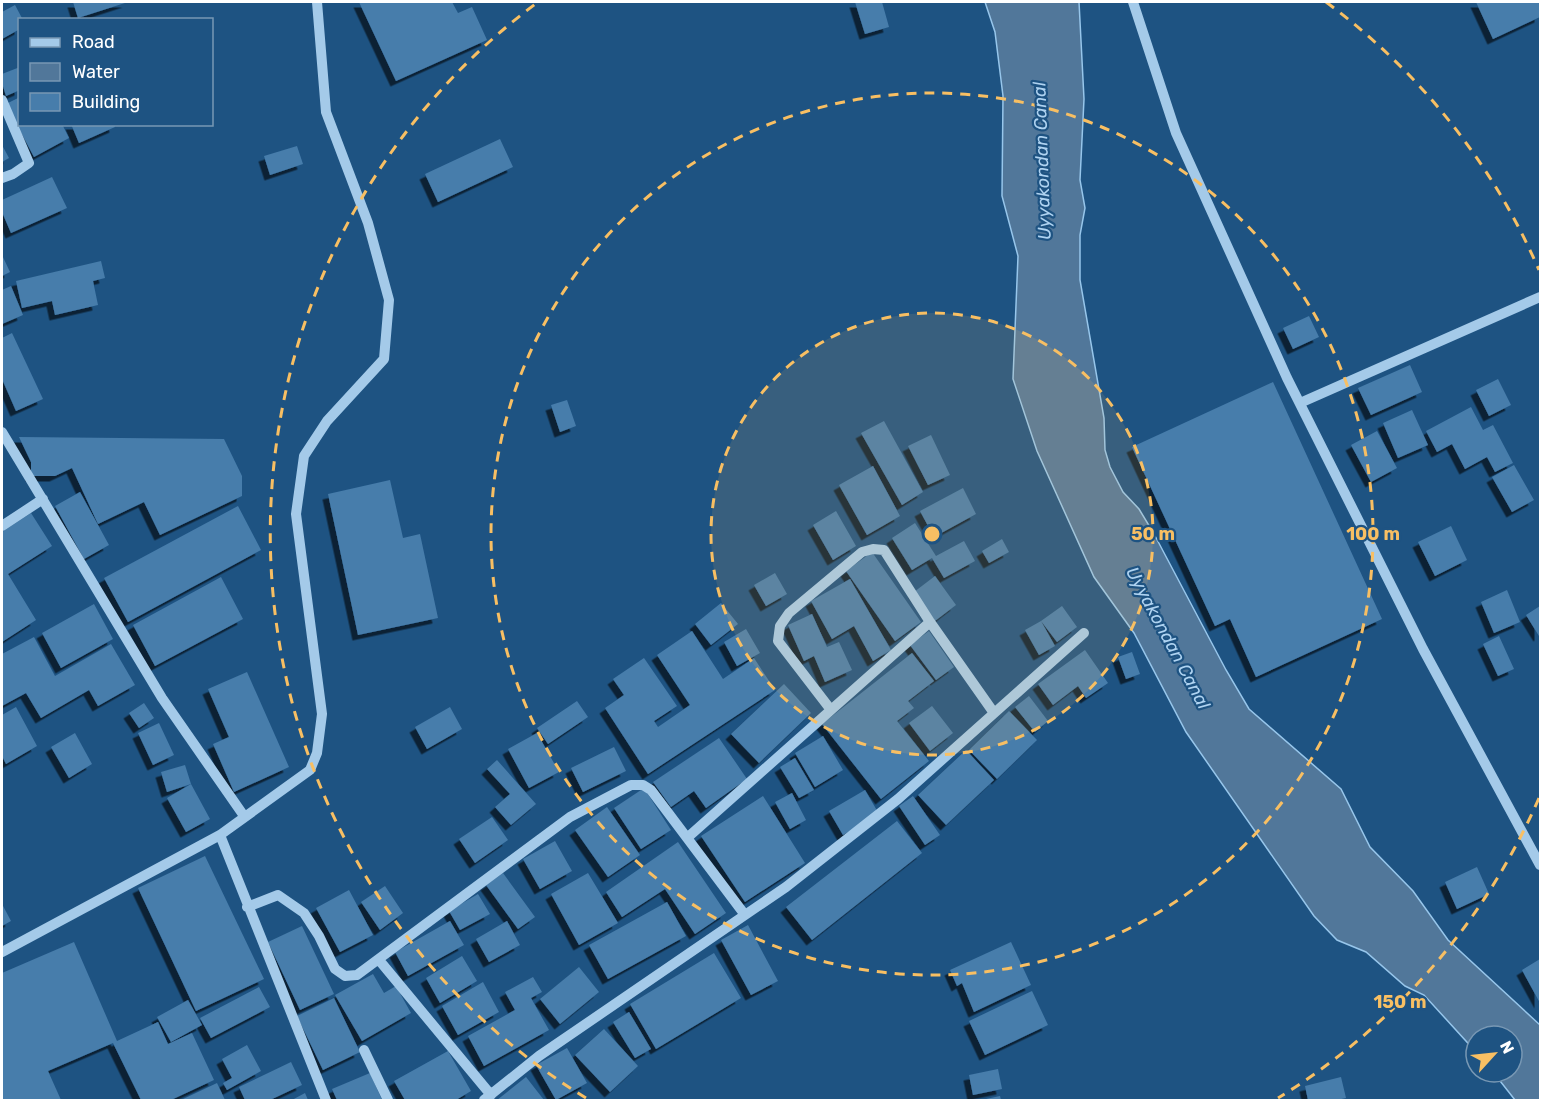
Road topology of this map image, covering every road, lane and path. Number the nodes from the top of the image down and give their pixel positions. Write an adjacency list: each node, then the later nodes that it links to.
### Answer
1 (317, 2): 14 (street)
2 (1132, 2): 6 (street)
3 (2, 100): 4 (street)
4 (2, 178)
5 (1540, 297): 6 (street)
6 (1300, 403): 17 (street)
7 (2, 432): 8 (street)
8 (43, 499): 9 (street); 14 (street)
9 (2, 526)
10 (930, 622): 12 (street); 12 (street); 13 (street)
11 (1084, 633): 13 (street)
12 (831, 710): 16 (street)
13 (994, 713): 19 (street)
14 (244, 816): 15 (street)
15 (220, 835): 18 (street); 20 (street)
16 (687, 838): 19 (street); 21 (street)
17 (1540, 865)
18 (248, 907): 21 (street); 24 (street)
19 (745, 915): 23 (street)
20 (2, 952)
21 (379, 960): 23 (street)
22 (364, 1050): 25 (street)
23 (488, 1098)
24 (326, 1101)
25 (388, 1101)

